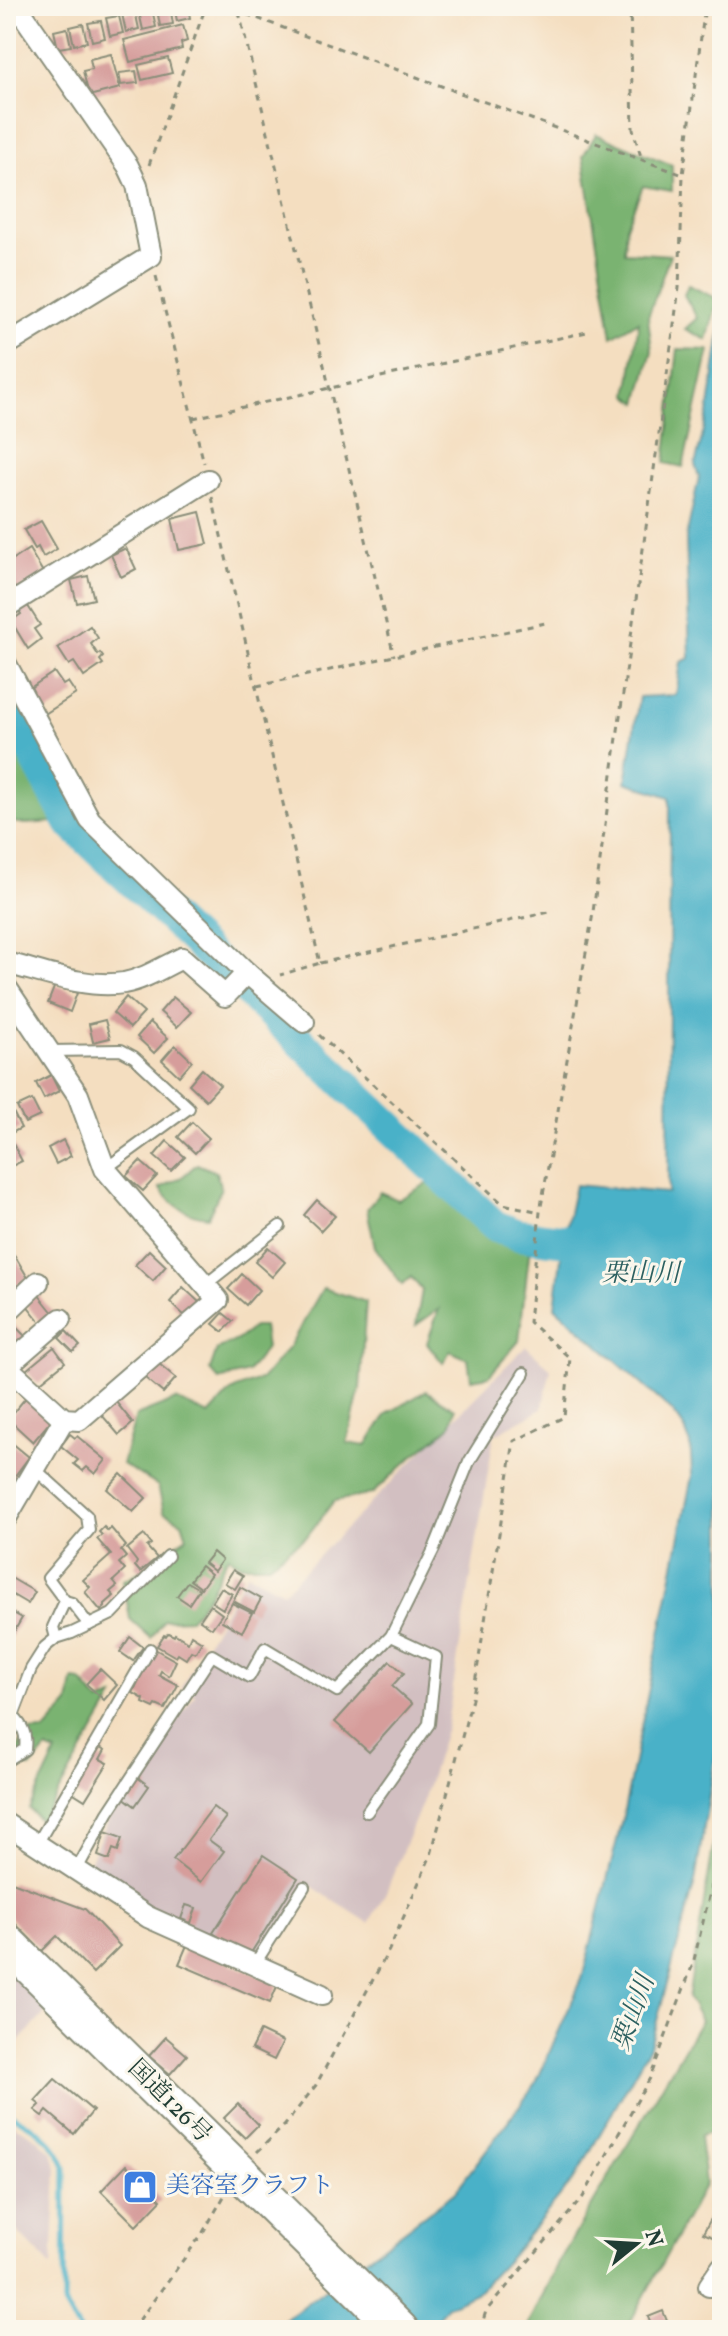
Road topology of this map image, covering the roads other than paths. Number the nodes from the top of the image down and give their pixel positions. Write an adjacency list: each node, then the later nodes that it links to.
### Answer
1 (17, 6): 2 (street)
2 (6, 345)
3 (208, 480): 4 (street)
4 (6, 607)
5 (6, 664): 7 (street)
6 (6, 963): 7 (street)
7 (252, 977): 9 (street)
8 (6, 987): 10 (street)
9 (304, 1022)
10 (49, 1051): 11 (street); 11 (lane)
11 (105, 1169): 14 (street)
12 (280, 1226): 14 (lane)
13 (38, 1282): 15 (street)
14 (205, 1285): 19 (street)
15 (6, 1313)
16 (61, 1319): 17 (street)
17 (6, 1366): 19 (street)
18 (524, 1373): 25 (lane)
19 (64, 1419): 20 (street)
20 (35, 1469): 21 (street); 23 (lane)
21 (6, 1518)
22 (168, 1556): 24 (lane)
23 (65, 1601): 24 (lane); 26 (lane)
24 (89, 1625): 26 (lane)
25 (391, 1636): 30 (lane); 33 (lane)
26 (56, 1638): 28 (lane)
27 (150, 1649): 32 (lane)
28 (9, 1720): 29 (lane)
29 (6, 1761)
30 (367, 1812)
31 (6, 1824): 32 (street)
32 (37, 1844): 33 (street)
33 (77, 1869): 36 (street)
34 (304, 1887): 36 (lane)
35 (6, 1942): 40 (highway, 国道126号)
36 (254, 1965): 37 (street)
37 (322, 1995)
38 (722, 2267): 39 (street)
39 (709, 2286)
40 (400, 2330)

